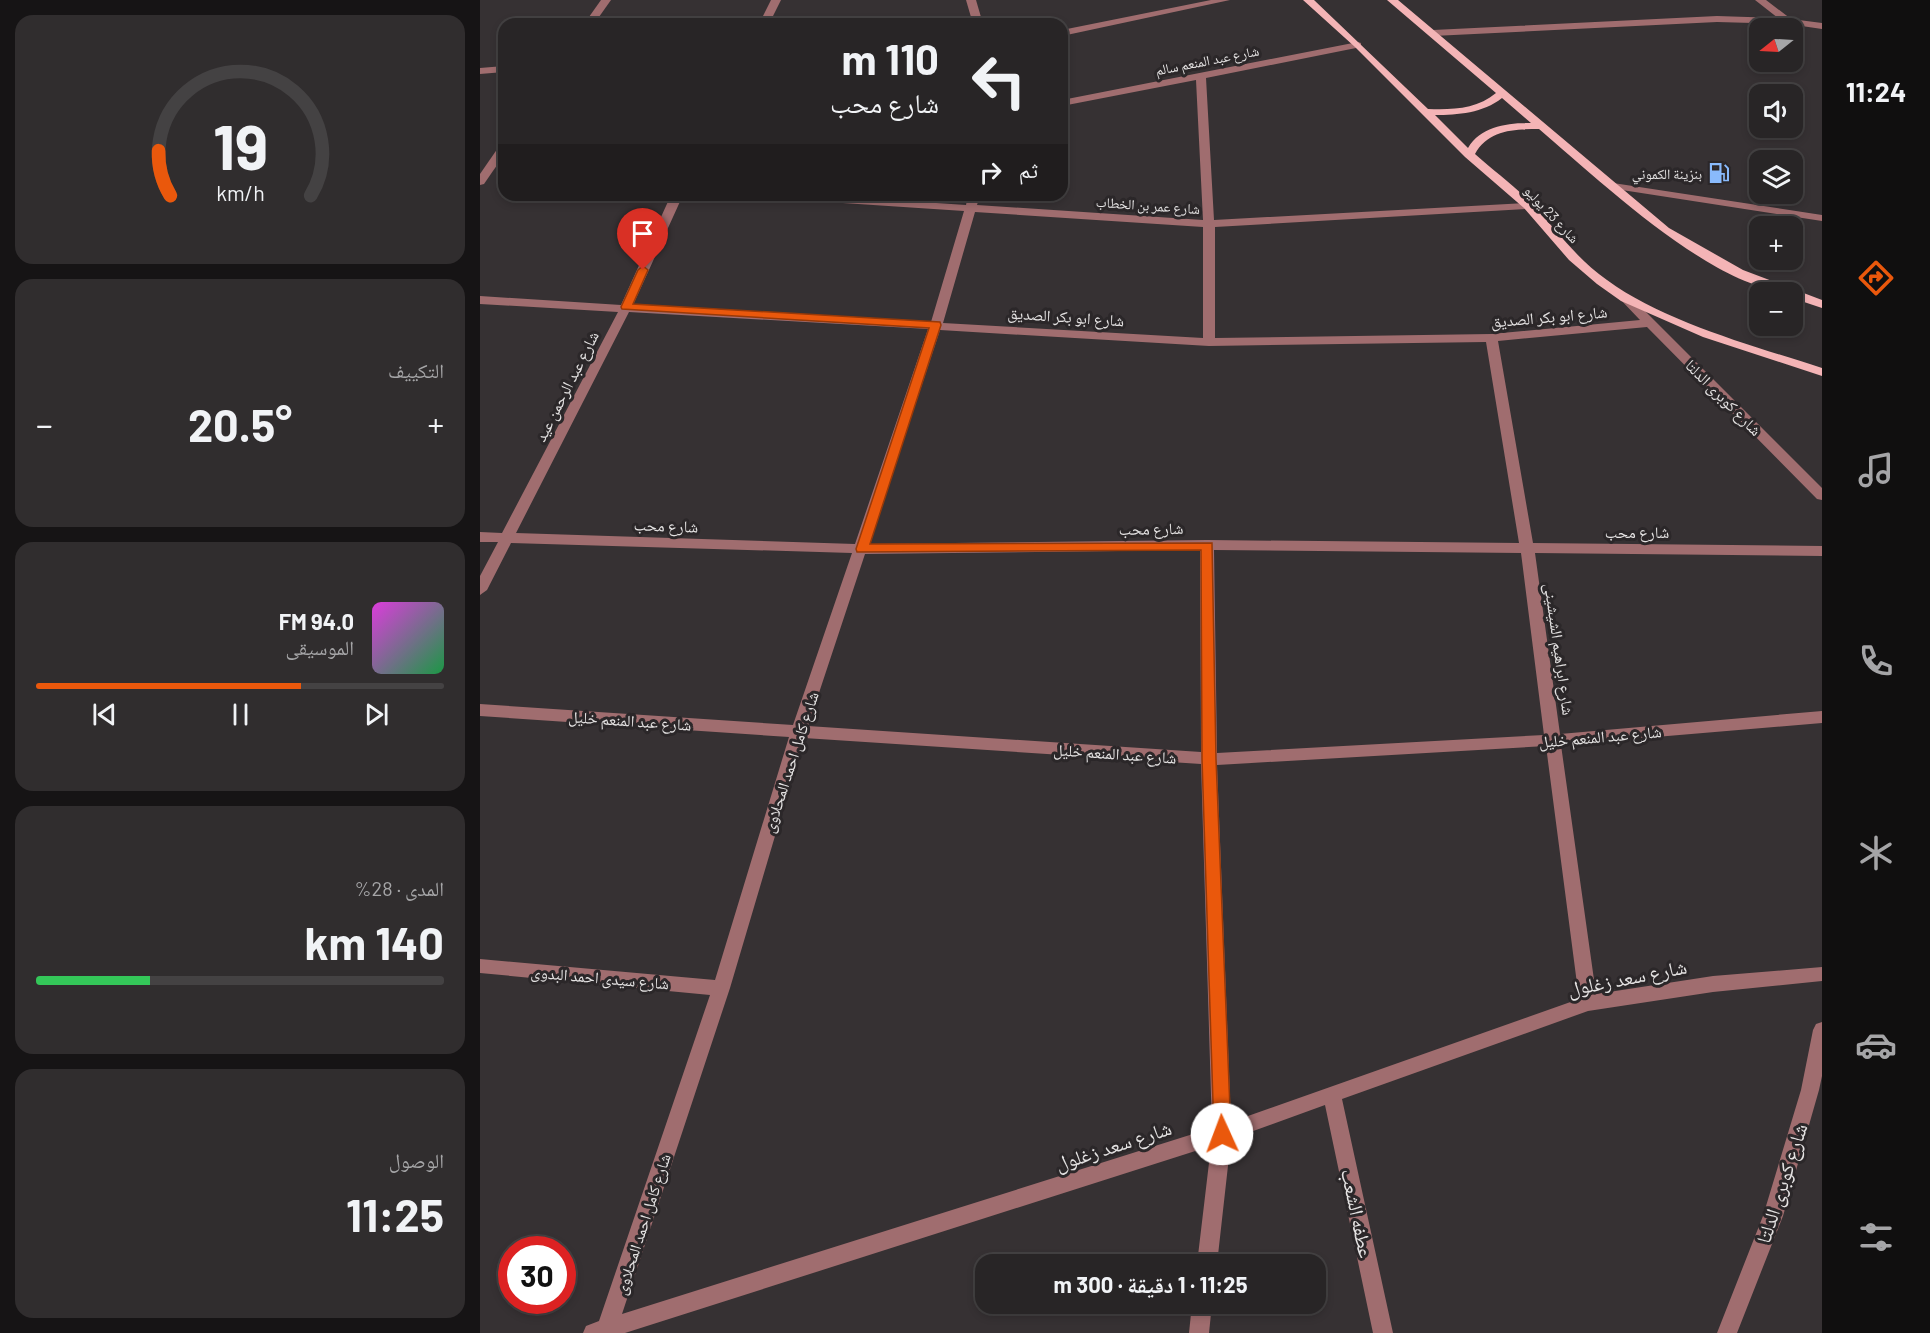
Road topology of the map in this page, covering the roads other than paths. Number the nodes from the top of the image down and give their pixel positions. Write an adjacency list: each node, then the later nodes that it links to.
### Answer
1 (606, 0): 8 (street)
2 (776, 0): 9 (street)
3 (971, 0): 10 (street)
4 (1225, 0): 15 (street)
5 (1308, 0): 17 (main road, شارع 23 يوليو)
6 (1392, 0): 16 (main road)
7 (1765, 1): 11 (street)
8 (593, 18)
9 (767, 18)
10 (976, 18)
11 (1785, 18)
12 (1749, 21): 16 (street)
13 (1803, 23): 14 (street)
14 (1822, 26)
15 (1068, 32)
16 (1433, 33): 21 (main road)
17 (1358, 45): 20 (street, شارع عبد المنعم سالم); 23 (main road, شارع 23 يوليو)
18 (498, 70): 19 (street)
19 (480, 71)
20 (1201, 77): 22 (street, شارع عبد المنعم سالم); 36 (street)
21 (1503, 92): 23 (main road); 24 (main road)
22 (1068, 102)
23 (1427, 112): 26 (main road, شارع 23 يوليو)
24 (1542, 126): 26 (main road); 30 (main road)
25 (498, 154): 27 (street)
26 (1469, 155): 34 (main road, شارع 23 يوليو)
27 (480, 158)
28 (498, 158): 29 (street)
29 (480, 182)
30 (1613, 186): 35 (street); 37 (main road)
31 (674, 201): 42 (street, شارع عبد الرحمن عيد)
32 (942, 201): 33 (street, شارع عمر بن الخطاب)
33 (971, 202): 36 (street, شارع عمر بن الخطاب); 44 (street, شارع كامل احمد المحلاوى)
34 (1528, 206): 36 (street, شارع عمر بن الخطاب); 38 (main road, شارع 23 يوليو)
35 (1822, 218)
36 (1209, 224): 46 (street)
37 (1757, 282)
38 (1625, 298): 43 (street, شارع كوبرى الدلتا); 47 (main road, شارع 23 يوليو)
39 (1803, 298): 41 (main road)
40 (480, 300): 42 (street, شارع ابو بكر الصديق)
41 (1822, 304)
42 (626, 307): 44 (street, شارع ابو بكر الصديق); 50 (street, شارع عبد الرحمن عيد)
43 (1650, 323): 45 (street, شارع ابو بكر الصديق); 48 (street, شارع كوبرى الدلتا)
44 (936, 325): 46 (street, شارع ابو بكر الصديق); 53 (street, شارع كامل احمد المحلاوى)
45 (1491, 338): 46 (street, شارع ابو بكر الصديق); 52 (street, شارع ابراهيم الشيشينى)
46 (1209, 342)
47 (1822, 372)
48 (1822, 496)
49 (480, 537): 50 (street, شارع محب)
50 (506, 538): 53 (street, شارع محب); 55 (street, شارع عبد الرحمن عيد)
51 (1207, 546): 52 (street, شارع محب); 53 (street, شارع محب); 60 (street)
52 (1527, 548): 54 (street, شارع محب); 59 (street, شارع ابراهيم الشيشينى)
53 (862, 549): 58 (street, شارع كامل احمد المحلاوى)
54 (1822, 551)
55 (480, 590)
56 (480, 710): 58 (street, شارع عبد المنعم خليل)
57 (1822, 717): 59 (street, شارع عبد المنعم خليل)
58 (798, 732): 60 (street, شارع عبد المنعم خليل); 63 (street, شارع كامل احمد المحلاوى)
59 (1555, 740): 60 (street, شارع عبد المنعم خليل); 64 (street, شارع ابراهيم الشيشينى)
60 (1209, 759): 67 (street)
61 (480, 966): 63 (street, شارع سيدى احمد البدوى)
62 (1822, 974): 64 (street, شارع سعد زغلول)
63 (721, 988): 70 (street, شارع كامل احمد المحلاوى)
64 (1588, 1003): 66 (street, شارع سعد زغلول)
65 (1822, 1030): 73 (street, شارع كوبرى الدلتا)
66 (1332, 1094): 67 (street, شارع سعد زغلول); 72 (street, عطفه الشعب)
67 (1222, 1134): 68 (street); 70 (street, شارع سعد زغلول)
68 (1208, 1254)
69 (1201, 1314): 71 (street)
70 (600, 1331)
71 (1199, 1333)
72 (1383, 1333)
73 (1727, 1333)

